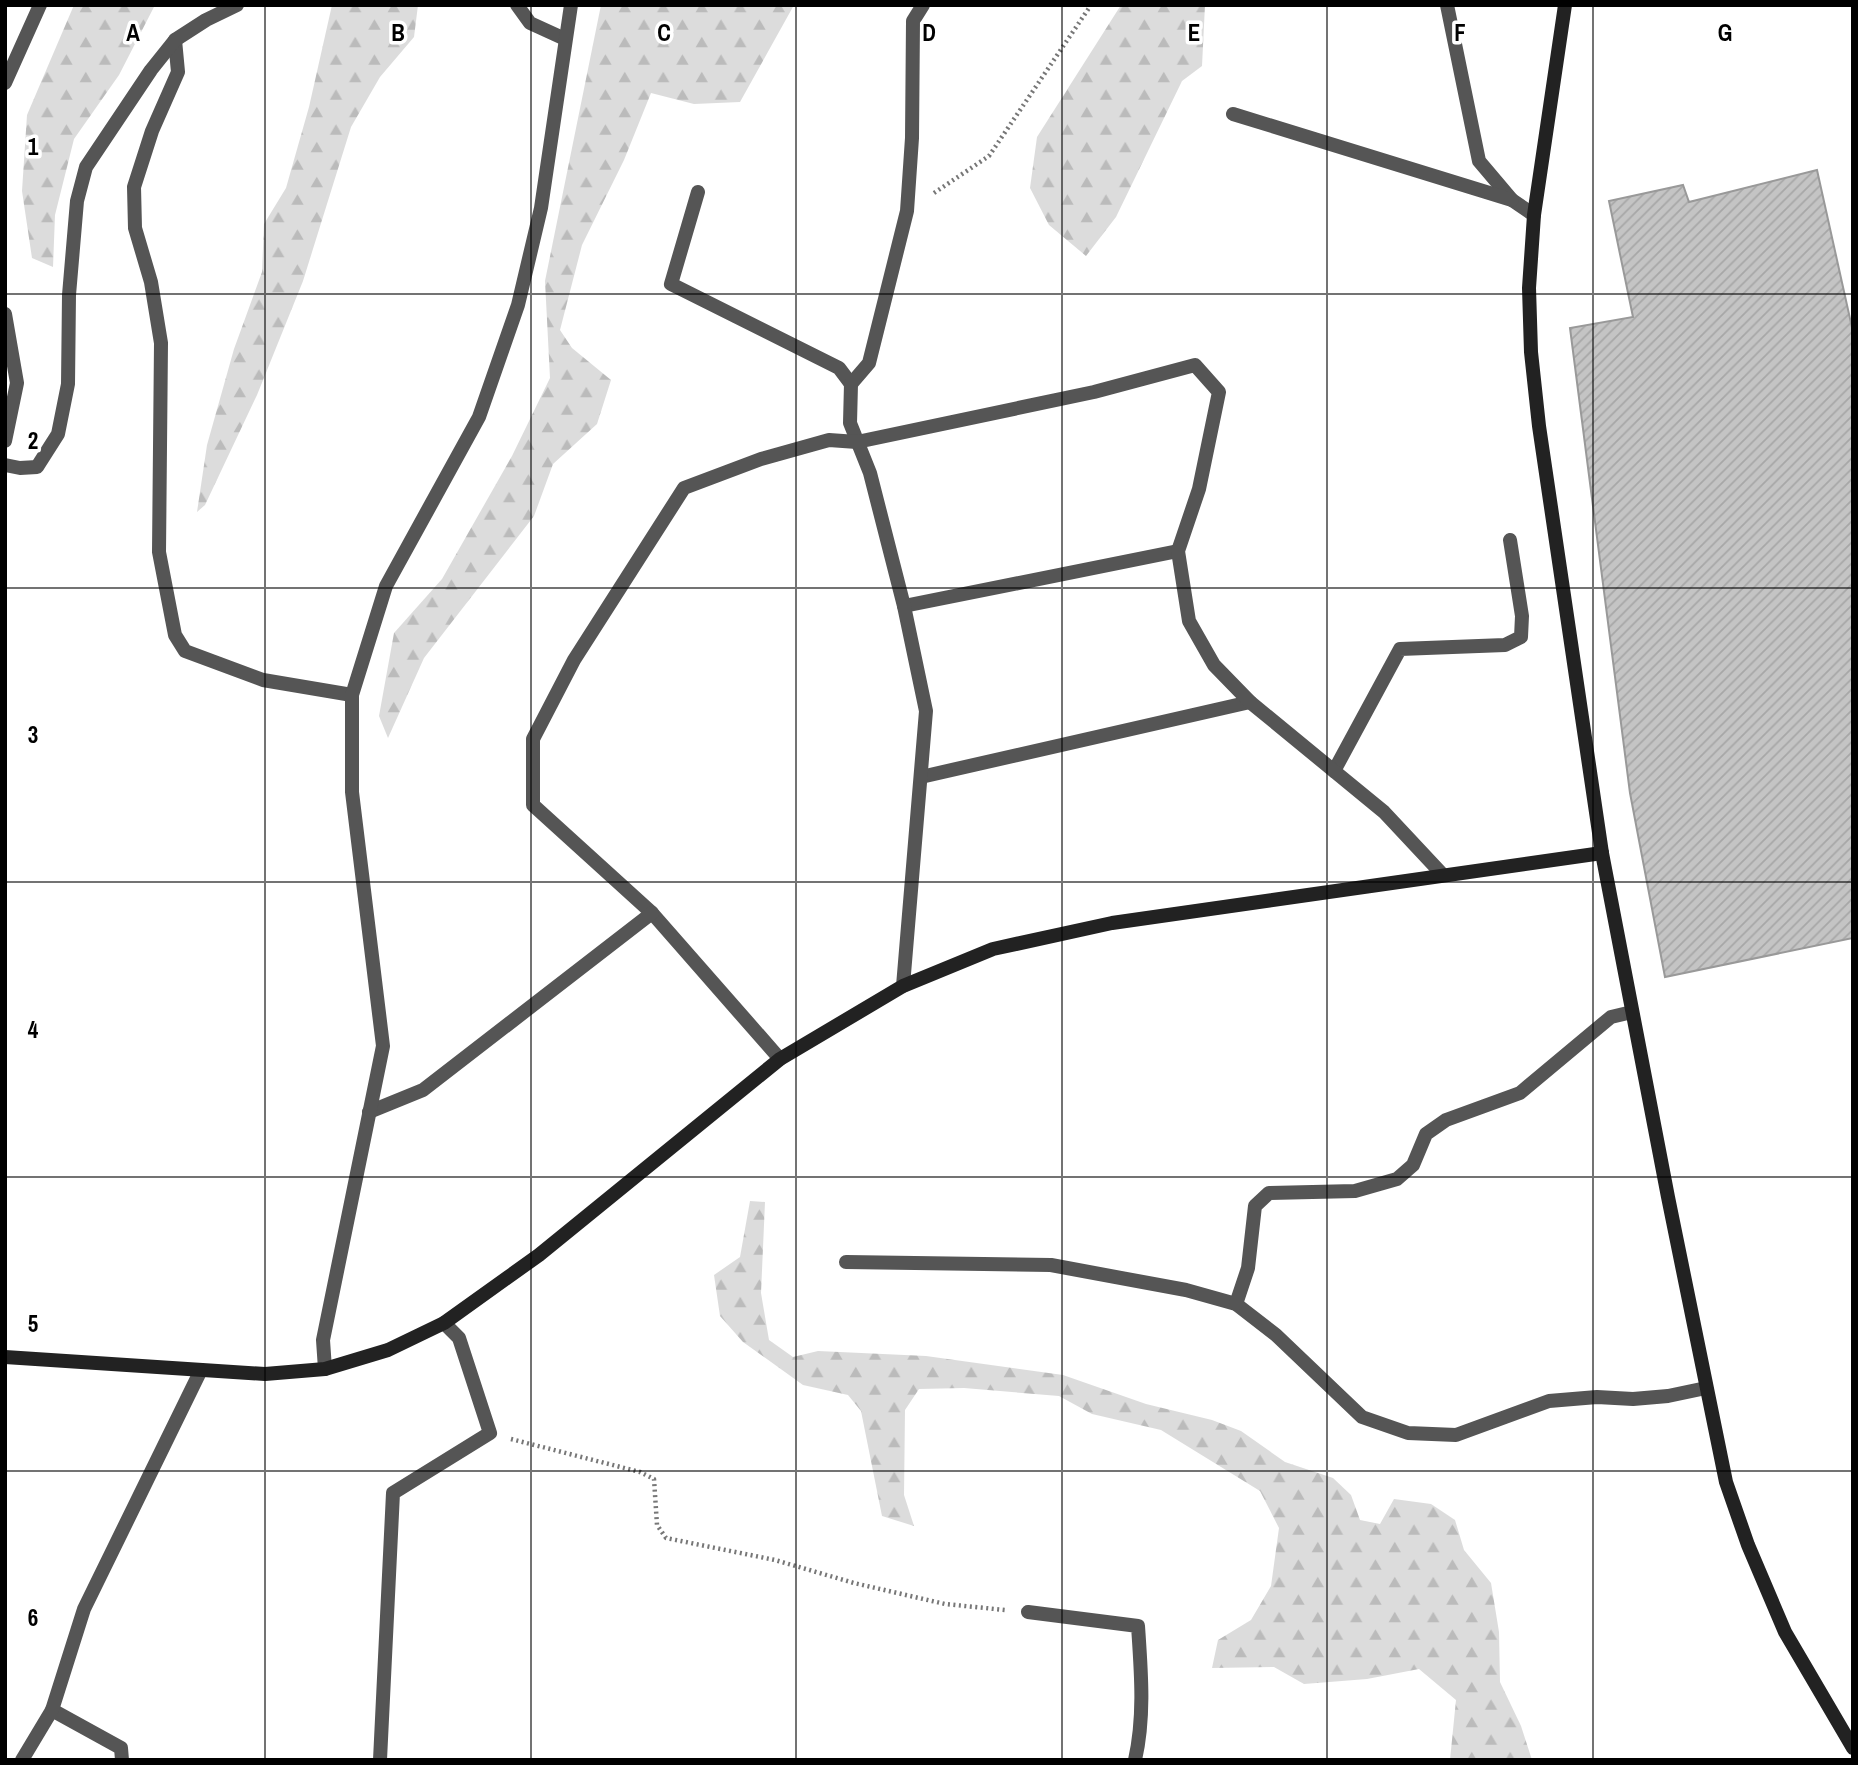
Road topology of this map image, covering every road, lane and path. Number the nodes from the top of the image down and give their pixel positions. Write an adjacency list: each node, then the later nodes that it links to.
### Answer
1 (40, 5): 11 (street)
2 (237, 5): 10 (street)
3 (517, 5): 9 (street)
4 (571, 5): 9 (street)
5 (923, 5): 15 (street)
6 (1091, 5): 15 (path)
7 (1447, 5): 14 (street)
8 (1565, 5): 16 (street)
9 (565, 39): 25 (street)
10 (175, 40): 21 (street); 25 (street)
11 (5, 83)
12 (1233, 114): 14 (street)
13 (698, 192): 18 (street)
14 (1511, 200): 16 (street)
15 (907, 211): 18 (street)
16 (1534, 215): 29 (street)
17 (5, 314): 19 (street)
18 (851, 384): 20 (street)
19 (5, 441)
20 (857, 442): 23 (street); 24 (street); 31 (street)
21 (5, 466)
22 (1510, 540): 27 (street)
23 (1178, 551): 24 (street); 26 (street)
24 (904, 606): 28 (street)
25 (352, 695): 35 (street)
26 (1250, 702): 27 (street); 28 (street)
27 (1334, 771): 30 (street)
28 (921, 777): 32 (street)
29 (1602, 853): 30 (street); 33 (street)
30 (1443, 874): 32 (street)
31 (652, 912): 34 (street); 35 (street)
32 (903, 986): 34 (street)
33 (1632, 1012): 37 (street); 42 (street)
34 (780, 1059): 38 (street)
35 (369, 1112): 40 (street)
36 (846, 1262): 37 (street)
37 (1236, 1304): 42 (street)
38 (444, 1322): 40 (street); 43 (street)
39 (5, 1357): 41 (street)
40 (325, 1369): 41 (street)
41 (201, 1370): 45 (street)
42 (1706, 1388): 46 (street)
43 (490, 1433): 44 (path); 49 (street)
44 (1028, 1612): 50 (street)
45 (52, 1710): 47 (street); 48 (street)
46 (1853, 1748)
47 (22, 1760)
48 (122, 1760)
49 (380, 1760)
50 (1135, 1760)

